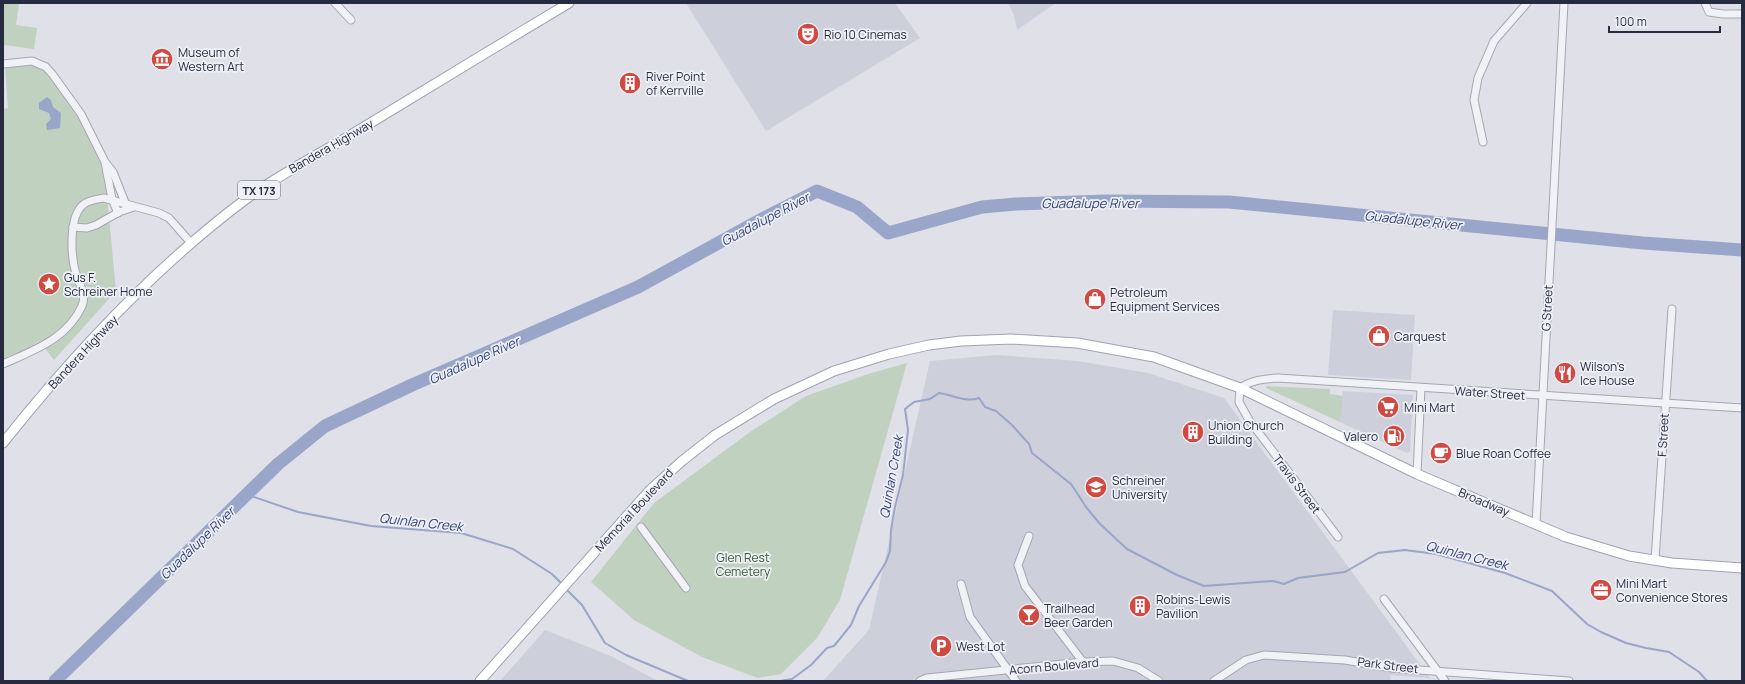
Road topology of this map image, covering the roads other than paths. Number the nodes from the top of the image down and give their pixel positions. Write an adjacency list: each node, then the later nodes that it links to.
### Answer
1 (335, 3): 7 (street)
2 (569, 3): 15 (main road, Bandera Highway / TX 173)
3 (1527, 3): 9 (street)
4 (1564, 3): 20 (street, G Street)
5 (1705, 3): 6 (street)
6 (1742, 14)
7 (351, 20)
8 (3, 64): 10 (street)
9 (1483, 142)
10 (106, 162): 11 (street); 12 (street)
11 (112, 199): 12 (street); 13 (street); 14 (street)
12 (126, 206): 13 (street); 15 (street)
13 (118, 212): 14 (street)
14 (73, 228): 17 (street)
15 (191, 243): 23 (main road, Bandera Highway / TX 173)
16 (1672, 309): 21 (street, F Street)
17 (3, 364)
18 (1240, 388): 19 (street, Water Street); 24 (main road, Broadway); 28 (street, Travis Street); 38 (main road, Memorial Boulevard)
19 (1421, 388): 20 (street, Water Street); 24 (street)
20 (1543, 396): 21 (street, Water Street); 25 (street, G Street)
21 (1664, 404): 22 (street, Water Street); 29 (street, F Street)
22 (1742, 408)
23 (3, 443)
24 (1417, 474): 25 (main road, Broadway)
25 (1536, 524): 29 (main road, Broadway)
26 (641, 527): 32 (street)
27 (1029, 536): 34 (street)
28 (1338, 538)
29 (1655, 560): 30 (main road, Broadway)
30 (1742, 568)
31 (960, 584): 35 (street)
32 (686, 588)
33 (1384, 600): 36 (street)
34 (1083, 662): 35 (street, Acorn Boulevard); 41 (street, Acorn Boulevard)
35 (1007, 670): 39 (street, Acorn Boulevard); 40 (street)
36 (1437, 670): 37 (street, Park Street); 42 (street, Park Street); 43 (street)
37 (1525, 679): 44 (street, Park Street)
38 (480, 681)
39 (920, 681)
40 (1016, 681)
41 (1159, 681)
42 (1214, 681)
43 (1445, 681)
44 (1569, 681)

